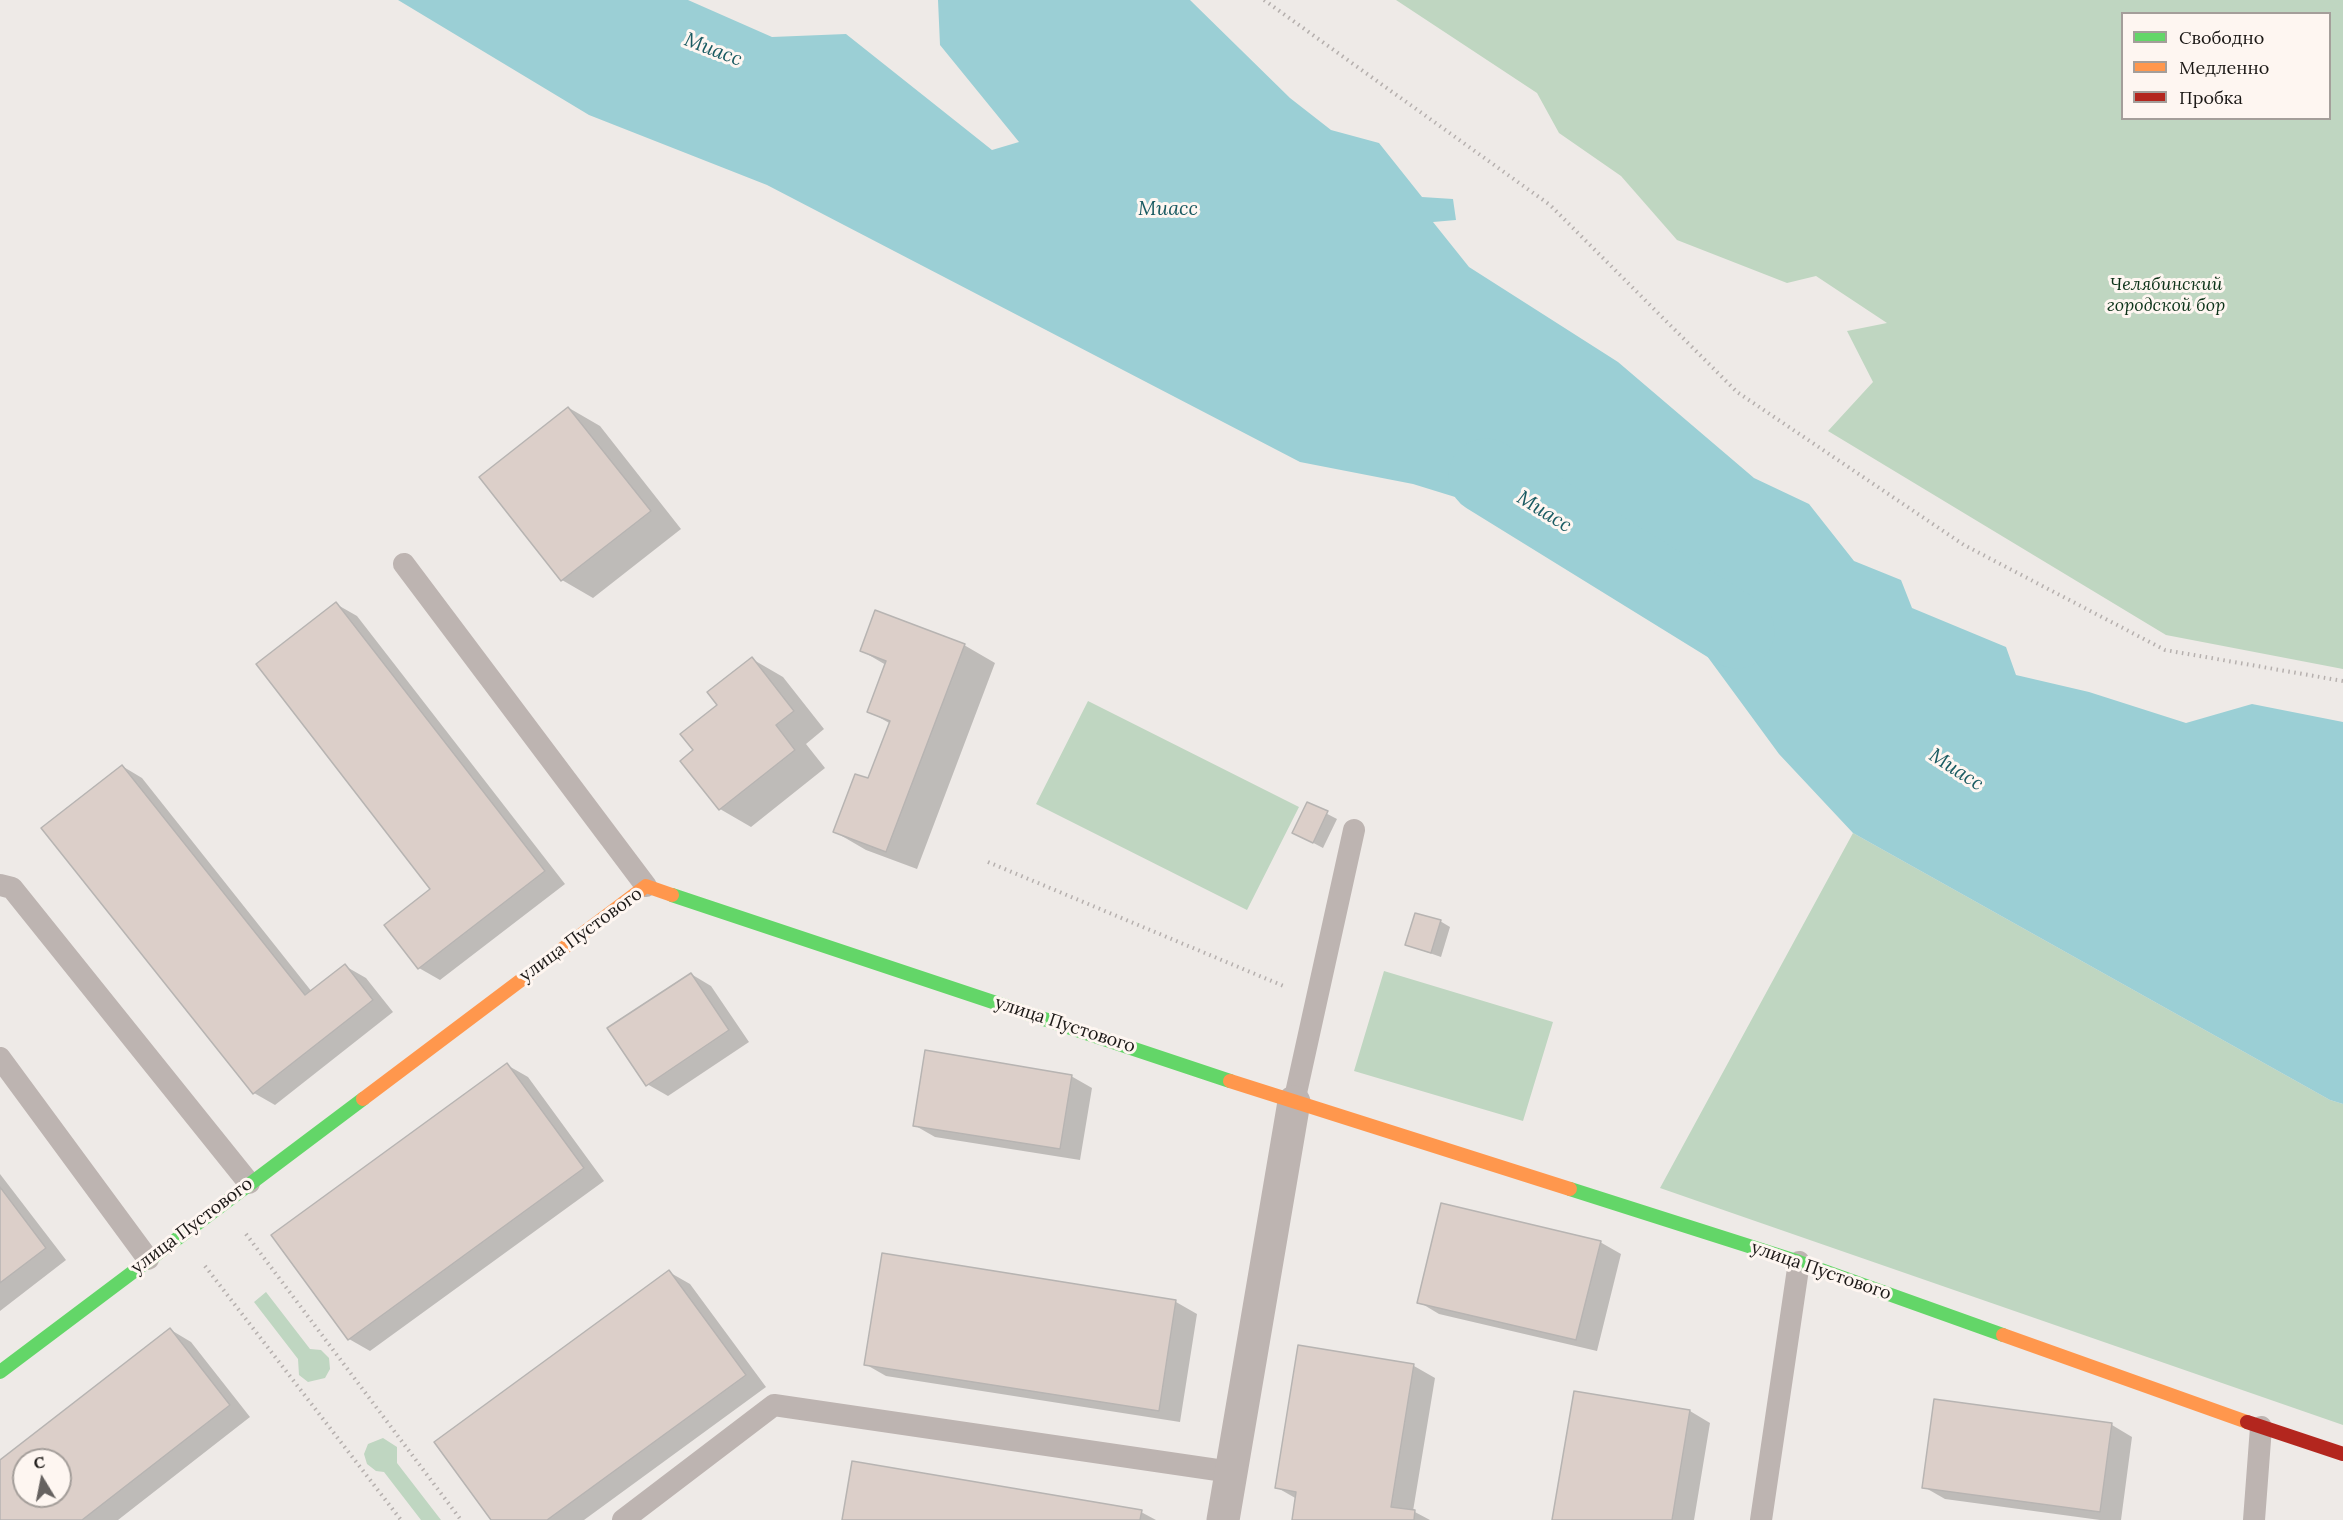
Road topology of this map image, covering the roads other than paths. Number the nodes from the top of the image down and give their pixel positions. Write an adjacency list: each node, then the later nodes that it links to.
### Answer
1 (404, 564): 4 (lane)
2 (1353, 830): 6 (lane)
3 (0, 885): 7 (lane)
4 (646, 886): 6 (street, улица Пустового); 7 (street, улица Пустового)
5 (0, 1058): 8 (lane)
6 (1294, 1102): 9 (street, улица Пустового); 13 (street)
7 (249, 1183): 8 (street, улица Пустового)
8 (148, 1259): 10 (street, улица Пустового)
9 (1799, 1262): 11 (street, улица Пустового); 16 (lane)
10 (0, 1372)
11 (2261, 1427): 12 (street, улица Пустового); 17 (lane)
12 (2343, 1454)
13 (1231, 1472): 14 (lane); 15 (street)
14 (623, 1520)
15 (1223, 1520)
16 (1761, 1520)
17 (2254, 1520)

